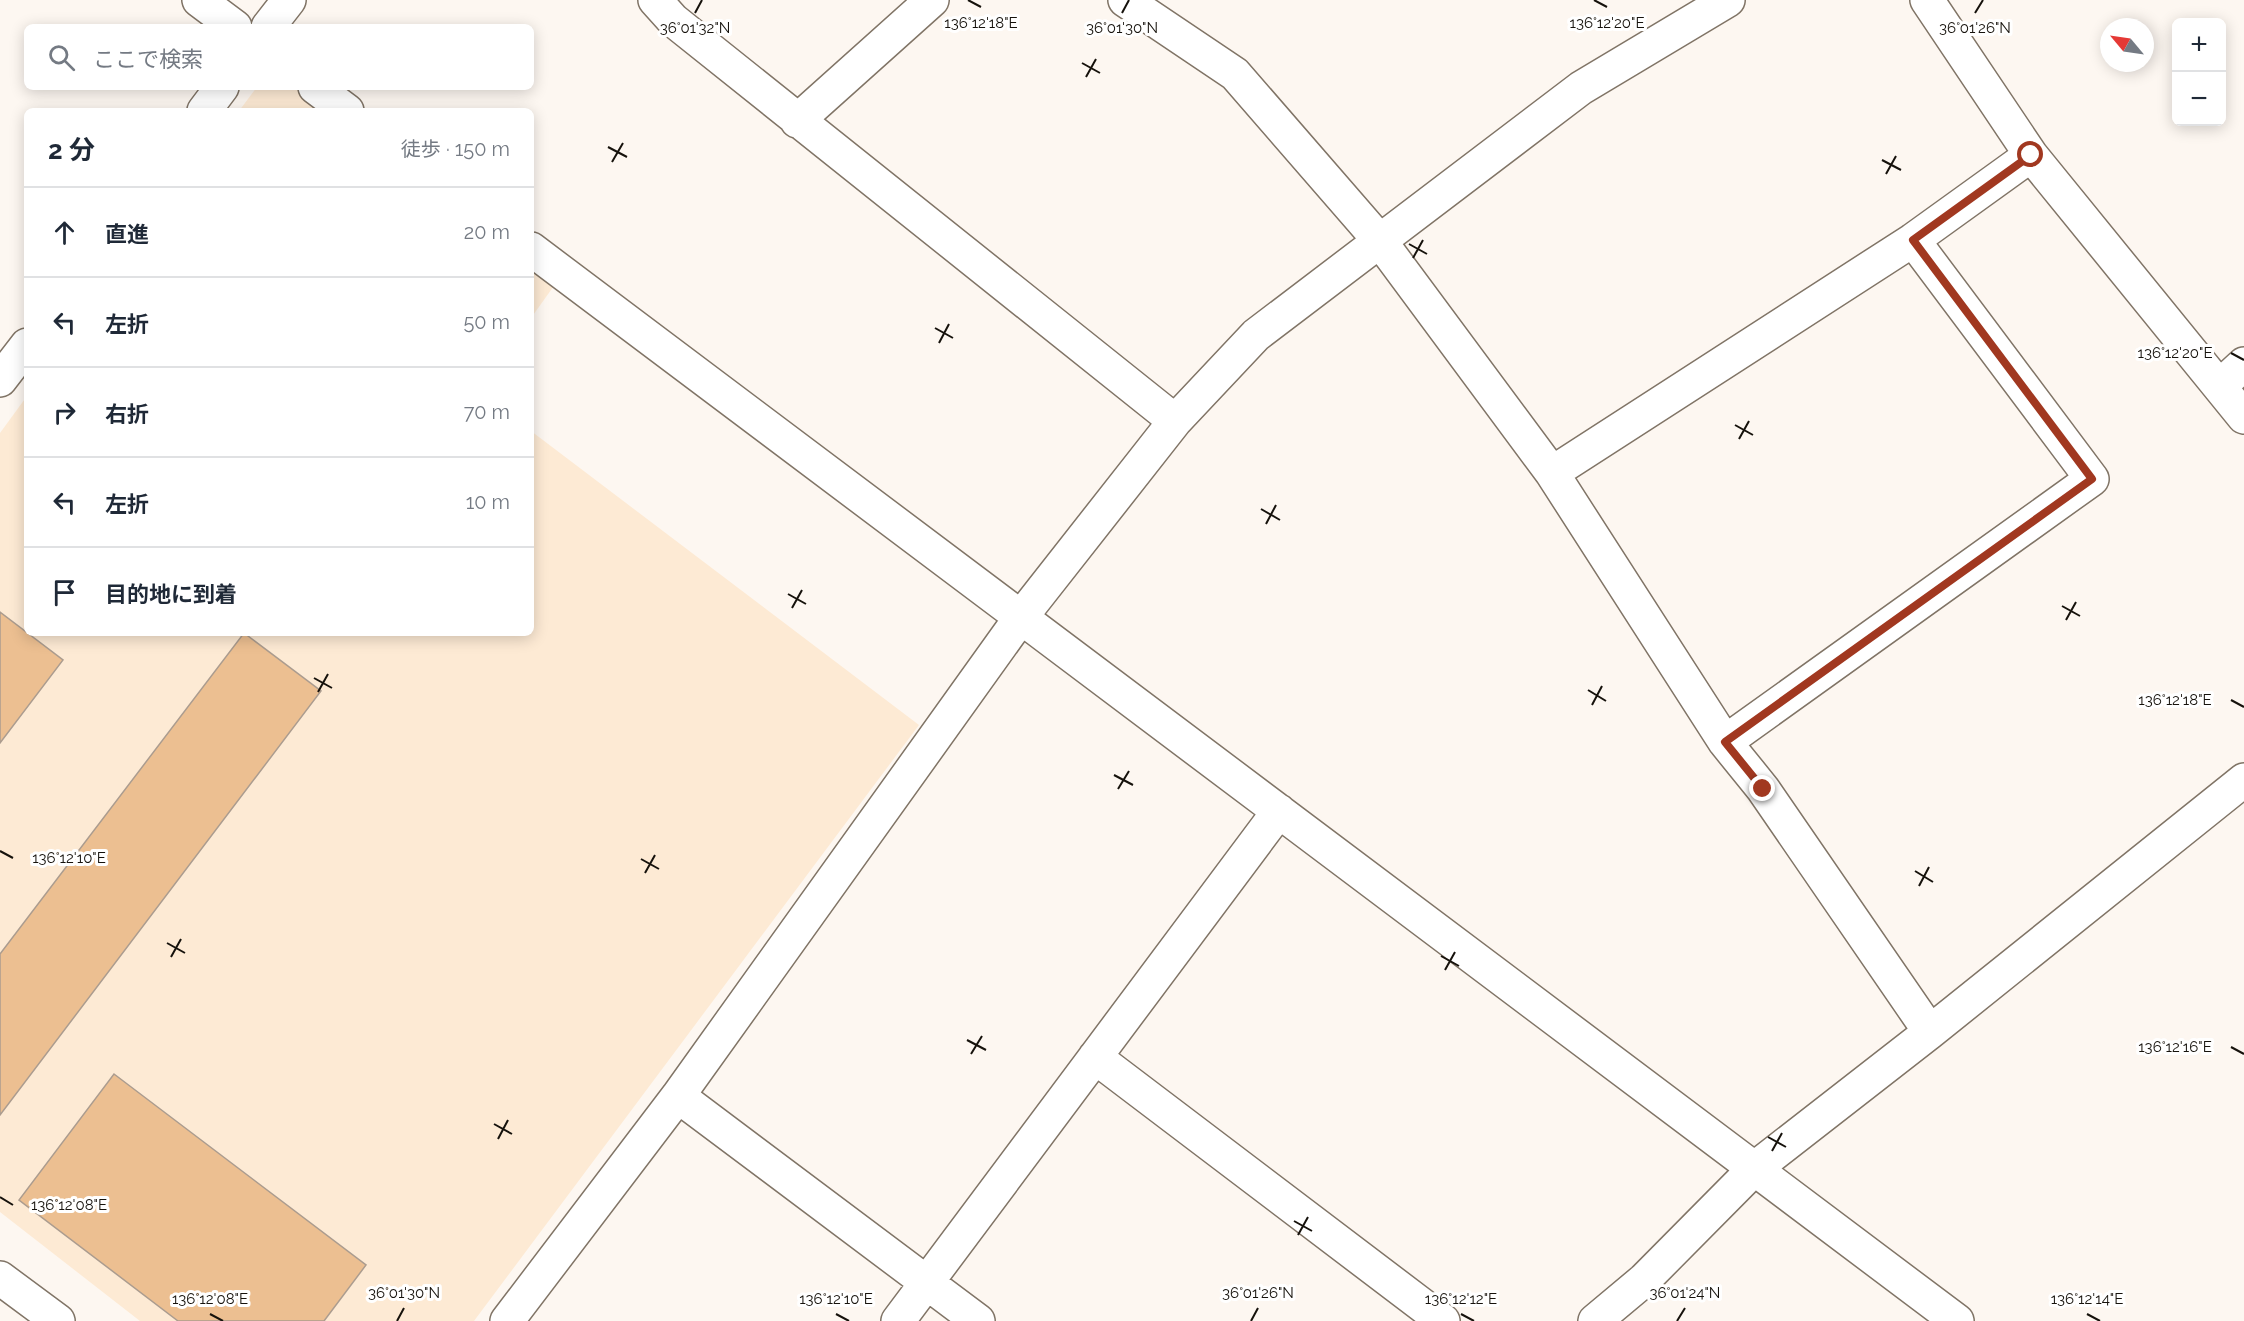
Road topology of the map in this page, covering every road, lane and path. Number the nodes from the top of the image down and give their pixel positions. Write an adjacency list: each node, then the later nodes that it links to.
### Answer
1 (199, 0): 8 (street)
2 (289, 0): 9 (street)
3 (655, 0): 14 (street)
4 (932, 0): 14 (street)
5 (1125, 0): 17 (street)
6 (1728, 0): 17 (street)
7 (1927, 0): 15 (street)
8 (231, 24)
9 (270, 24)
10 (220, 90): 12 (street)
11 (319, 90): 13 (street)
12 (206, 108)
13 (343, 108)
14 (797, 121): 24 (street)
15 (2031, 155): 16 (street); 22 (street)
16 (1913, 240): 25 (street); 27 (street)
17 (1380, 241): 24 (street); 25 (street)
18 (534, 251): 26 (street)
19 (24, 349): 21 (street)
20 (2244, 364): 22 (street)
21 (0, 380)
22 (2220, 386): 23 (street)
23 (2244, 417)
24 (1175, 421): 26 (street)
25 (1552, 472): 27 (street)
26 (1021, 617): 29 (street); 32 (street)
27 (1725, 742): 30 (street)
28 (2244, 780): 30 (street)
29 (1279, 811): 31 (street); 33 (street)
30 (1930, 1032): 33 (street)
31 (1095, 1057): 35 (street); 40 (street)
32 (678, 1096): 35 (street); 37 (street)
33 (1754, 1169): 41 (street); 42 (street)
34 (0, 1278): 36 (street)
35 (927, 1282): 38 (street); 39 (street)
36 (58, 1321)
37 (507, 1321)
38 (898, 1321)
39 (978, 1321)
40 (1443, 1321)
41 (1595, 1321)
42 (1958, 1321)

